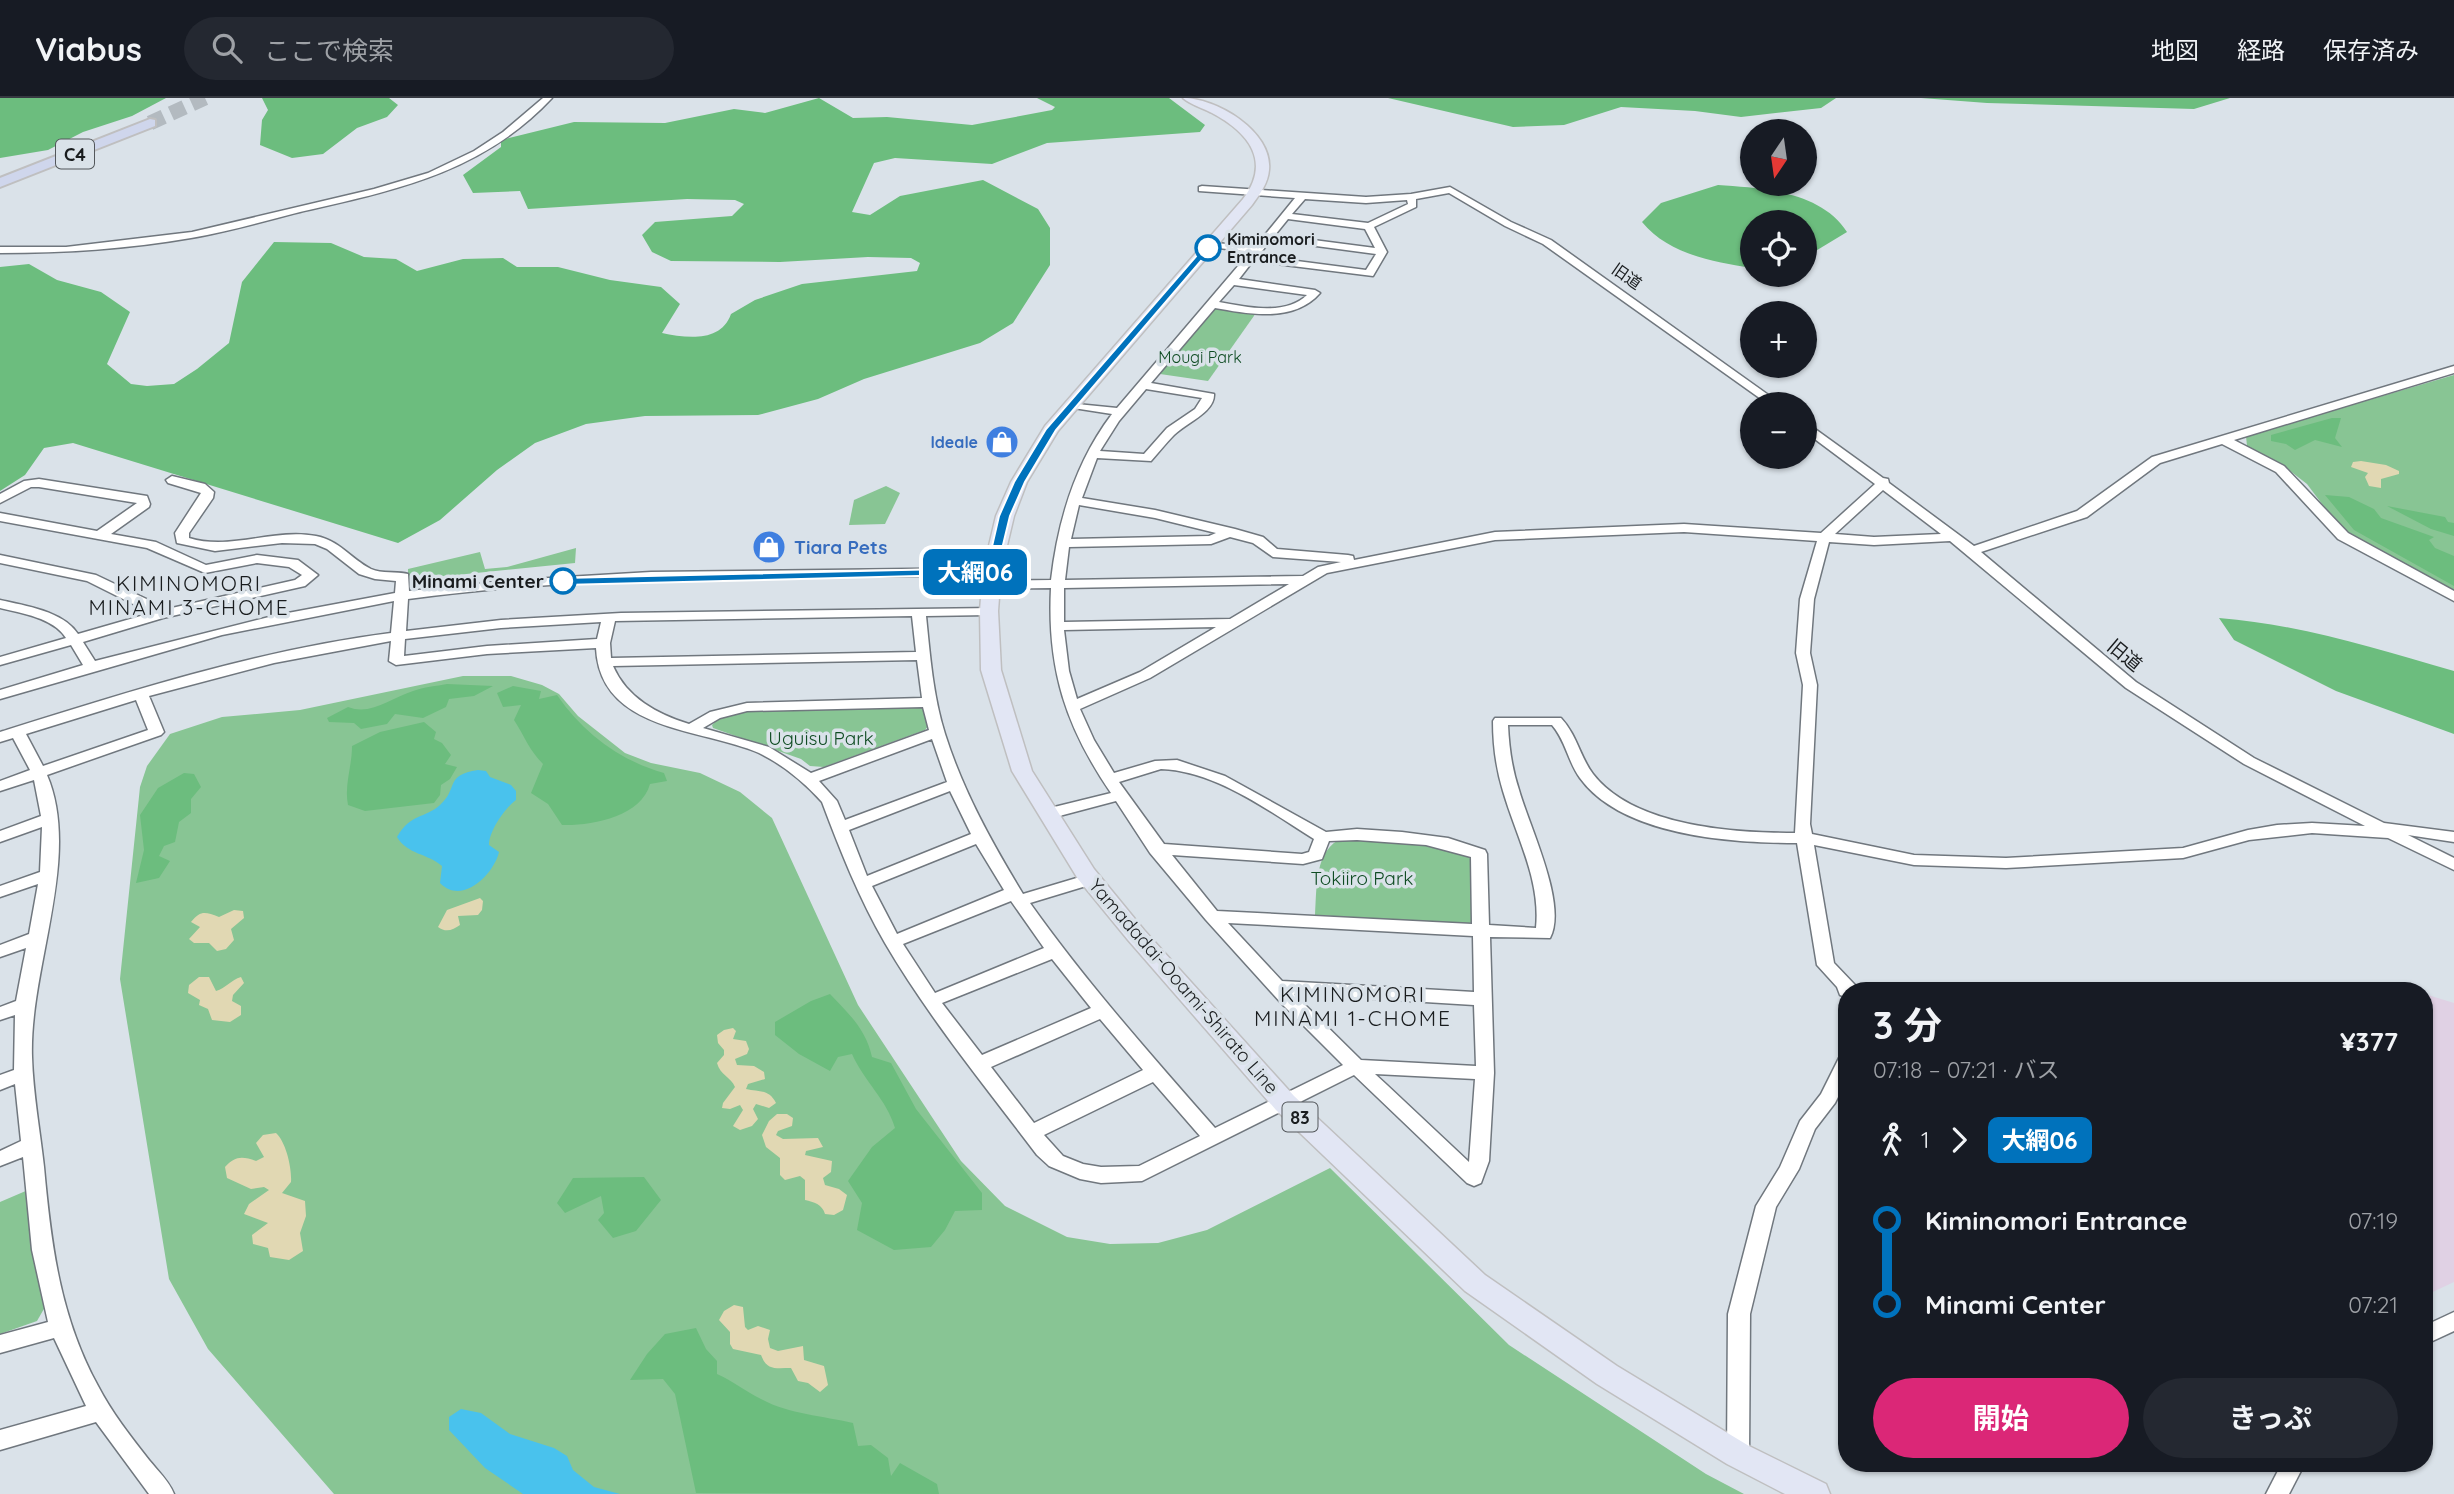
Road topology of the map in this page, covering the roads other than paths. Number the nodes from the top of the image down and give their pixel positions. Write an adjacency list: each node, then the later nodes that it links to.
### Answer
1 (548, 98): 13 (street)
2 (1189, 98): 6 (main road, Yamadadai-Ooami-Shirato Line / 83)
3 (150, 123): 4 (highway, C4)
4 (0, 183)
5 (1202, 189): 6 (street)
6 (1255, 192): 7 (street); 12 (main road, Yamadadai-Ooami-Shirato Line / 83)
7 (1302, 196): 8 (street); 9 (street)
8 (1411, 197): 10 (street); 20 (street, 旧道)
9 (1285, 216): 10 (street); 11 (street)
10 (1369, 226): 14 (street)
11 (1268, 237): 14 (street); 15 (street)
12 (1211, 244): 15 (street); 21 (main road, Yamadadai-Ooami-Shirato Line / 83)
13 (0, 250)
14 (1382, 252): 15 (street)
15 (1254, 254): 16 (street)
16 (1231, 281): 17 (street); 17 (street)
17 (1212, 304): 19 (street)
18 (2454, 369): 24 (street)
19 (1144, 385): 22 (street); 25 (street)
20 (1758, 392)
21 (1071, 405): 22 (street); 39 (main road, Yamadadai-Ooami-Shirato Line / 83)
22 (1121, 412): 25 (street)
23 (1817, 434): 27 (street, 旧道)
24 (2222, 439): 36 (street); 42 (street)
25 (1093, 454): 29 (street)
26 (172, 481): 43 (street)
27 (1884, 482): 33 (street, 旧道); 34 (street)
28 (0, 499): 32 (street)
29 (1073, 500): 31 (street); 35 (street)
30 (0, 517): 32 (street)
31 (1230, 532): 35 (street); 38 (street)
32 (102, 534): 47 (street)
33 (1953, 537): 34 (street); 36 (street, 旧道)
34 (1824, 538): 38 (street); 81 (street)
35 (1062, 543): 41 (street)
36 (1972, 551): 74 (street, 旧道)
37 (0, 559): 47 (street)
38 (1336, 563): 40 (street)
39 (991, 579): 41 (street); 43 (street); 45 (main road, Yamadadai-Ooami-Shirato Line / 83)
40 (1307, 580): 41 (street); 49 (street)
41 (1056, 583): 50 (street)
42 (2454, 597)
43 (401, 600): 51 (street); 57 (street); 61 (street)
44 (0, 604): 52 (street)
45 (989, 611): 46 (street); 72 (main road, Yamadadai-Ooami-Shirato Line / 83)
46 (919, 612): 48 (street); 54 (street)
47 (160, 615): 52 (street)
48 (609, 618): 51 (street); 53 (street)
49 (1230, 623): 50 (street); 62 (street)
50 (1059, 625): 62 (street)
51 (397, 636): 53 (street); 58 (street)
52 (75, 638): 55 (street); 57 (street)
53 (603, 643): 56 (street)
54 (923, 656): 56 (street); 60 (street)
55 (0, 661)
56 (604, 662): 63 (street)
57 (91, 666): 59 (street)
58 (141, 693): 65 (street); 66 (street)
59 (0, 695)
60 (930, 702): 63 (street); 64 (street)
61 (0, 704)
62 (1072, 707): 68 (street)
63 (690, 729): 67 (street)
64 (937, 732): 67 (street); 69 (street)
65 (9, 734): 66 (street)
66 (38, 773): 70 (street); 73 (street)
67 (809, 779): 75 (street)
68 (1109, 780): 71 (street); 77 (street)
69 (955, 785): 75 (street); 79 (street)
70 (0, 786)
71 (1120, 795): 72 (street); 82 (street)
72 (1048, 814): 85 (main road, Yamadadai-Ooami-Shirato Line / 83)
73 (49, 819): 78 (street); 84 (street)
74 (2370, 825): 76 (street, 旧道); 80 (street)
75 (839, 828): 86 (street)
76 (2389, 833): 81 (street); 83 (street, 旧道)
77 (1323, 836): 82 (street); 90 (street)
78 (0, 837)
79 (979, 837): 86 (street); 88 (street)
80 (2454, 837)
81 (1805, 838): 90 (street); 95 (street)
82 (1156, 849): 89 (street)
83 (2454, 865)
84 (48, 875): 87 (street); 91 (street)
85 (1090, 879): 88 (street); 109 (main road, Yamadadai-Ooami-Shirato Line / 83)
86 (862, 884): 92 (street)
87 (0, 892)
88 (1016, 897): 92 (street); 94 (street)
89 (1212, 916): 90 (street); 96 (street)
90 (1481, 931): 97 (street)
91 (38, 937): 93 (street); 99 (street)
92 (893, 942): 98 (street)
93 (0, 951)
94 (1054, 951): 98 (street); 100 (street)
95 (1843, 982)
96 (1279, 987): 97 (street); 103 (street)
97 (1484, 999): 105 (street)
98 (932, 1002): 102 (street)
99 (25, 1005): 101 (street); 106 (street)
100 (1104, 1010): 102 (street); 104 (street)
101 (0, 1014)
102 (980, 1064): 110 (street)
103 (1356, 1066): 105 (street); 105 (street); 109 (street)
104 (1156, 1072): 110 (street); 111 (street)
105 (1485, 1073)
106 (22, 1074): 108 (street); 112 (street)
107 (1838, 1079): 120 (street)
108 (0, 1083)
109 (1285, 1102): 111 (street); 120 (main road, Yamadadai-Ooami-Shirato Line / 83)
110 (1031, 1133): 111 (street)
111 (1213, 1138)
112 (31, 1145): 113 (street); 115 (street)
113 (0, 1159)
114 (2454, 1321): 116 (street)
115 (60, 1328): 117 (street); 118 (street)
116 (2433, 1332)
117 (0, 1344)
118 (99, 1412): 119 (street); 122 (street)
119 (0, 1440)
120 (1738, 1455): 123 (main road, Yamadadai-Ooami-Shirato Line / 83)
121 (2289, 1472): 124 (street)
122 (163, 1494)
123 (1815, 1494)
124 (2277, 1494)

